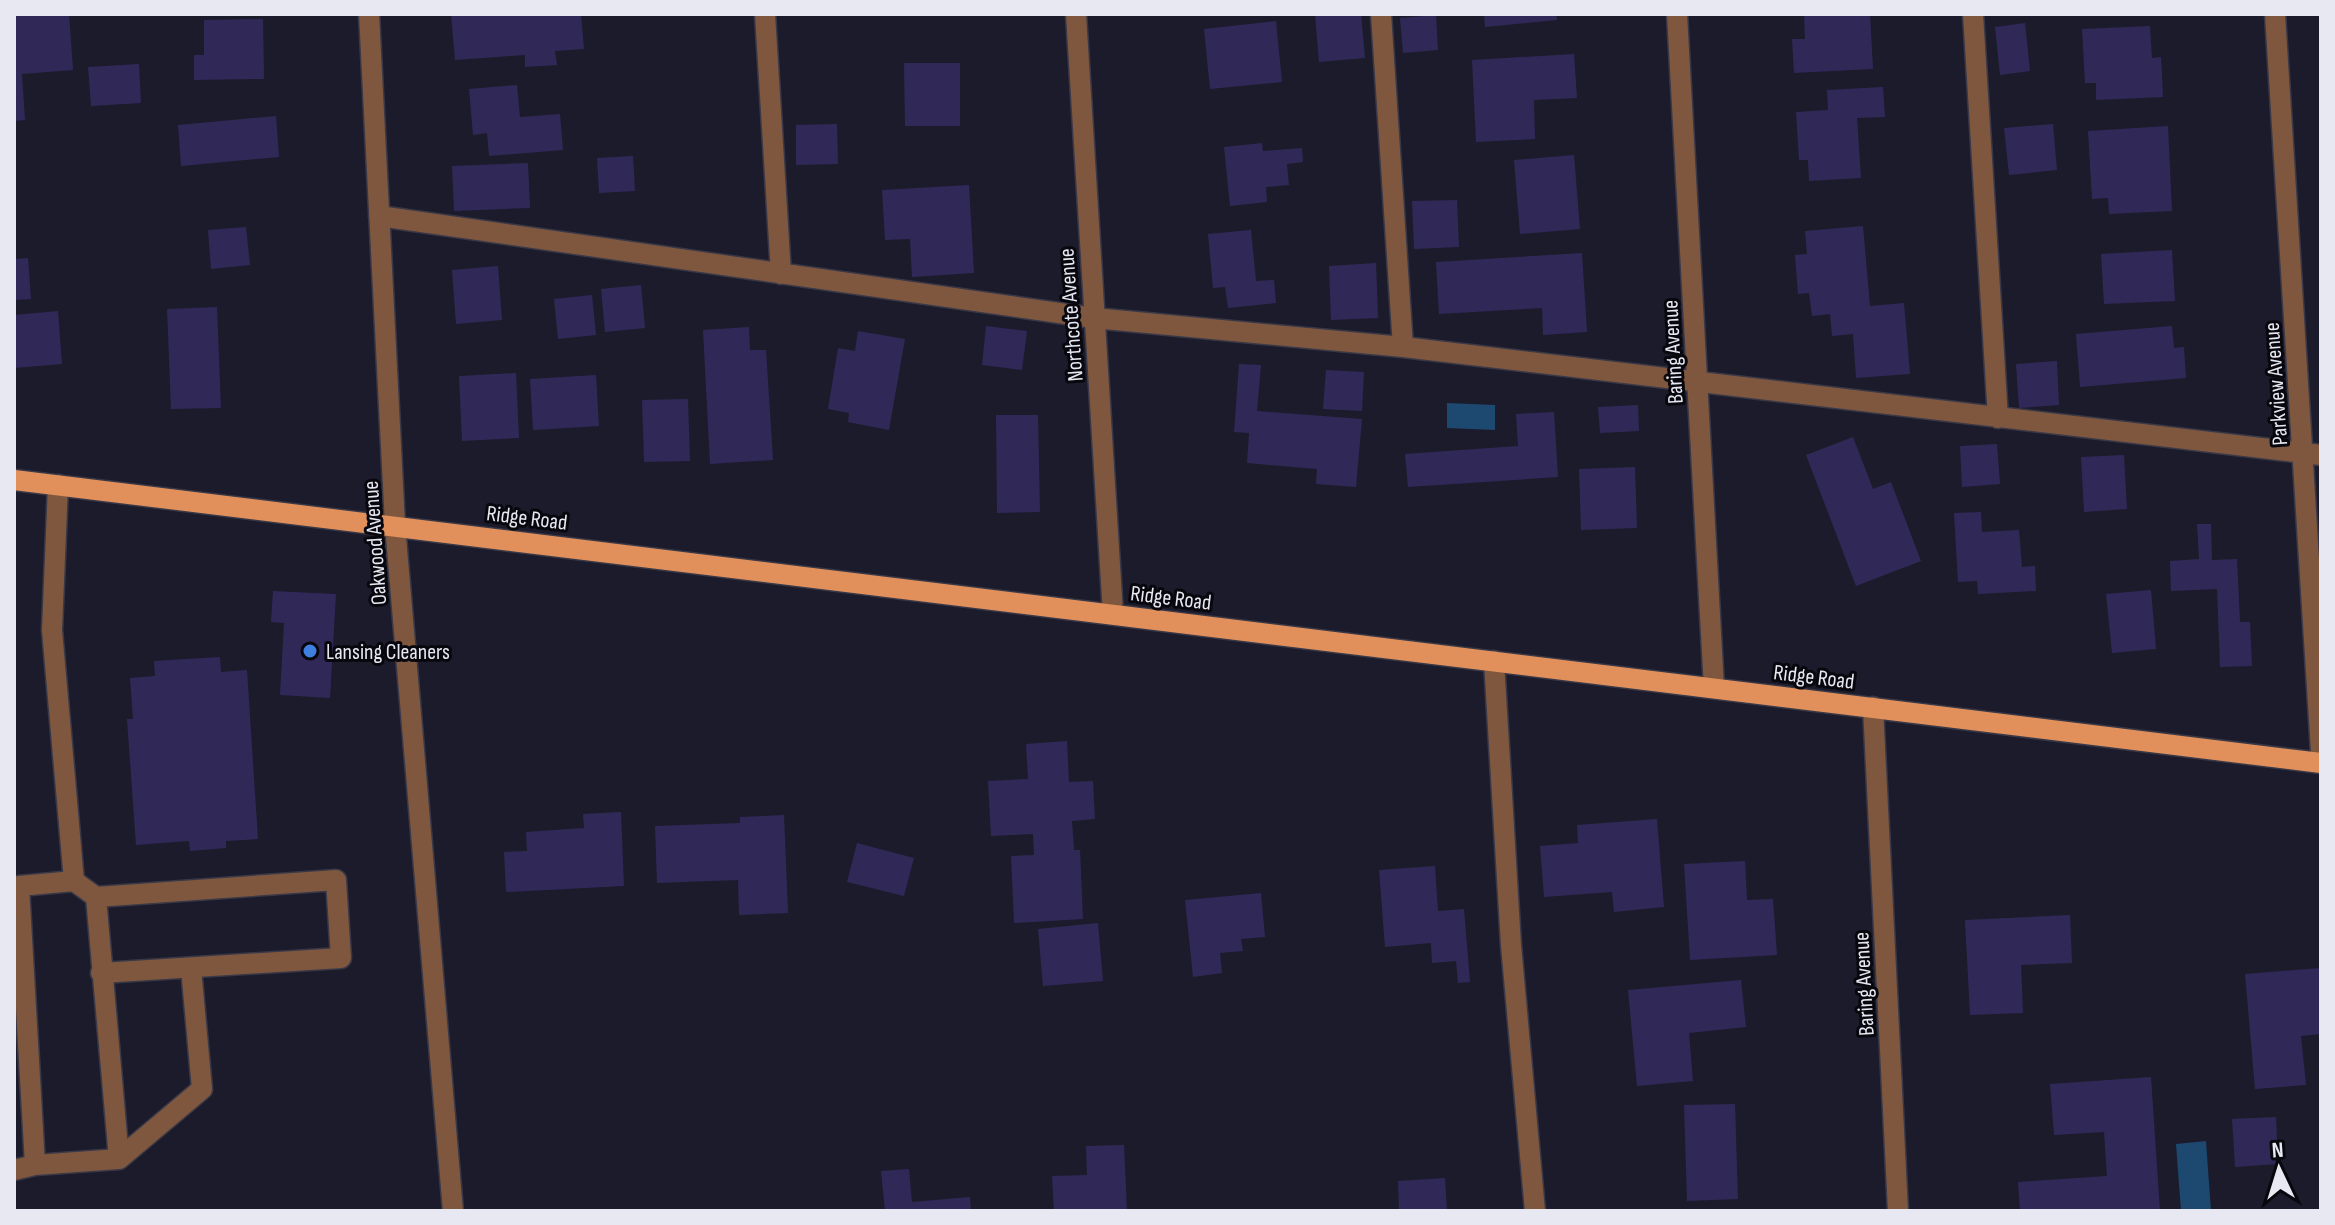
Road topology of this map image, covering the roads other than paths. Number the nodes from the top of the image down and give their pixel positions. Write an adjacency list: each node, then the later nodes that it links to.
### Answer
1 (369, 14): 8 (street, Oakwood Avenue)
2 (765, 14): 9 (street)
3 (1076, 14): 10 (street, Northcote Avenue)
4 (1381, 14): 11 (street)
5 (1677, 14): 12 (street, Baring Avenue)
6 (1973, 14): 13 (street)
7 (2275, 14): 14 (street, Parkview Avenue)
8 (379, 216): 9 (street); 17 (street, Oakwood Avenue)
9 (781, 274): 10 (street)
10 (1094, 318): 11 (street); 18 (street, Northcote Avenue)
11 (1403, 347): 12 (street)
12 (1698, 384): 13 (street); 20 (street, Baring Avenue)
13 (1998, 418): 14 (street)
14 (2312, 454): 22 (street, Parkview Avenue)
15 (14, 480): 16 (main road, Ridge Road)
16 (58, 485): 17 (main road, Ridge Road); 24 (street)
17 (395, 525): 18 (main road, Ridge Road); 31 (street, Oakwood Avenue)
18 (1113, 614): 19 (main road, Ridge Road)
19 (1494, 661): 20 (main road, Ridge Road); 32 (street)
20 (1714, 688): 21 (main road, Ridge Road)
21 (1873, 707): 23 (main road, Ridge Road); 33 (street, Baring Avenue)
22 (2321, 752)
23 (2321, 763)
24 (74, 881): 25 (street); 29 (street)
25 (96, 897): 26 (street); 27 (street)
26 (191, 968): 27 (street); 28 (street)
27 (101, 973): 28 (street)
28 (119, 1159): 29 (street)
29 (35, 1165): 30 (street)
30 (14, 1170)
31 (453, 1211)
32 (1535, 1211)
33 (1898, 1211)

